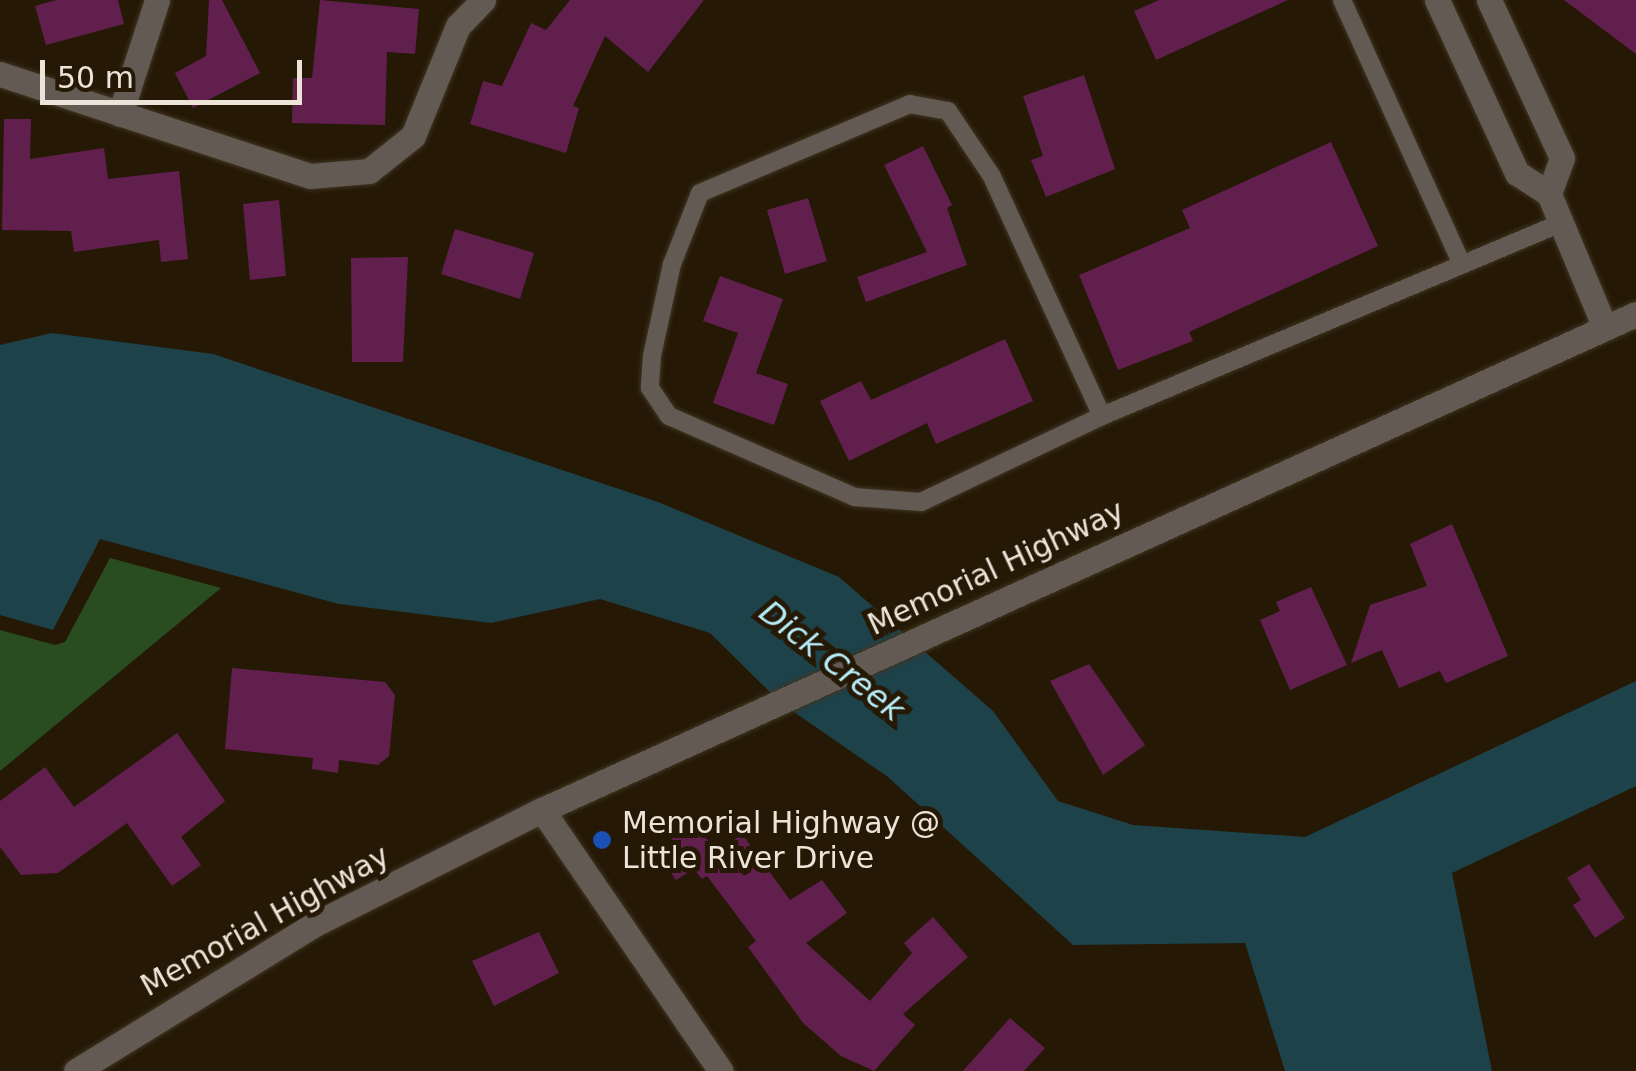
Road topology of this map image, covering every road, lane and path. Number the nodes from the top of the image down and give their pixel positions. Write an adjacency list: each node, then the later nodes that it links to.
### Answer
1 (157, 0): 7 (street)
2 (484, 0): 7 (street)
3 (1342, 0): 10 (lane)
4 (1437, 0): 8 (street)
5 (1489, 0): 8 (street)
6 (0, 74): 7 (street)
7 (120, 114)
8 (1549, 194): 9 (street)
9 (1562, 223): 10 (lane); 12 (street)
10 (1462, 264): 13 (lane)
11 (1636, 314): 12 (street, Memorial Highway)
12 (1604, 328): 14 (street, Memorial Highway)
13 (1102, 416): 13 (lane)
14 (542, 810): 15 (street, Memorial Highway); 16 (street)
15 (76, 1071)
16 (720, 1071)

